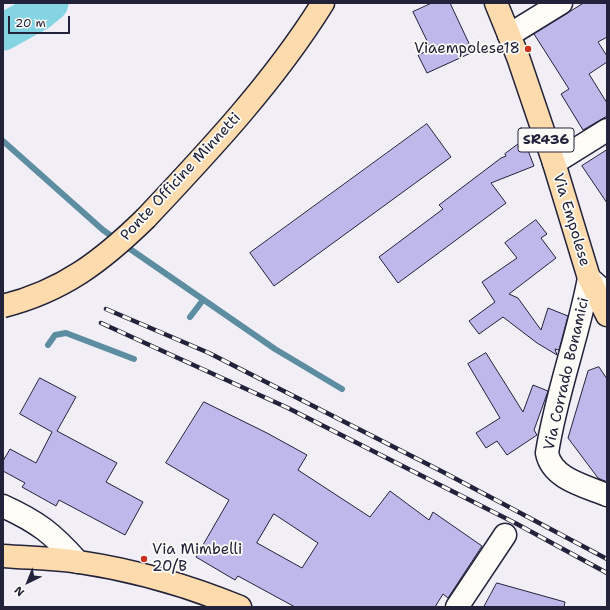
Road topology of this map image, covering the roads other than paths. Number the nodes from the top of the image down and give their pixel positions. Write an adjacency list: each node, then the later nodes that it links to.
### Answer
1 (323, 3): 9 (main road, Ponte Officine Minnetti, bridge)
2 (496, 3): 4 (main road, Via Empolese / SR436)
3 (561, 3): 4 (street)
4 (509, 35): 6 (main road, Via Empolese / SR436)
5 (607, 130): 6 (street)
6 (554, 163): 7 (main road, Via Empolese / SR436)
7 (588, 278): 8 (street); 10 (main road, SR436); 11 (street, Via Corrado Bonamici)
8 (607, 292)
9 (3, 306)
10 (607, 315)
11 (607, 495)
12 (3, 506): 15 (street)
13 (505, 535): 17 (street)
14 (3, 556): 15 (main road)
15 (78, 562): 16 (main road)
16 (240, 607)
17 (457, 607)

